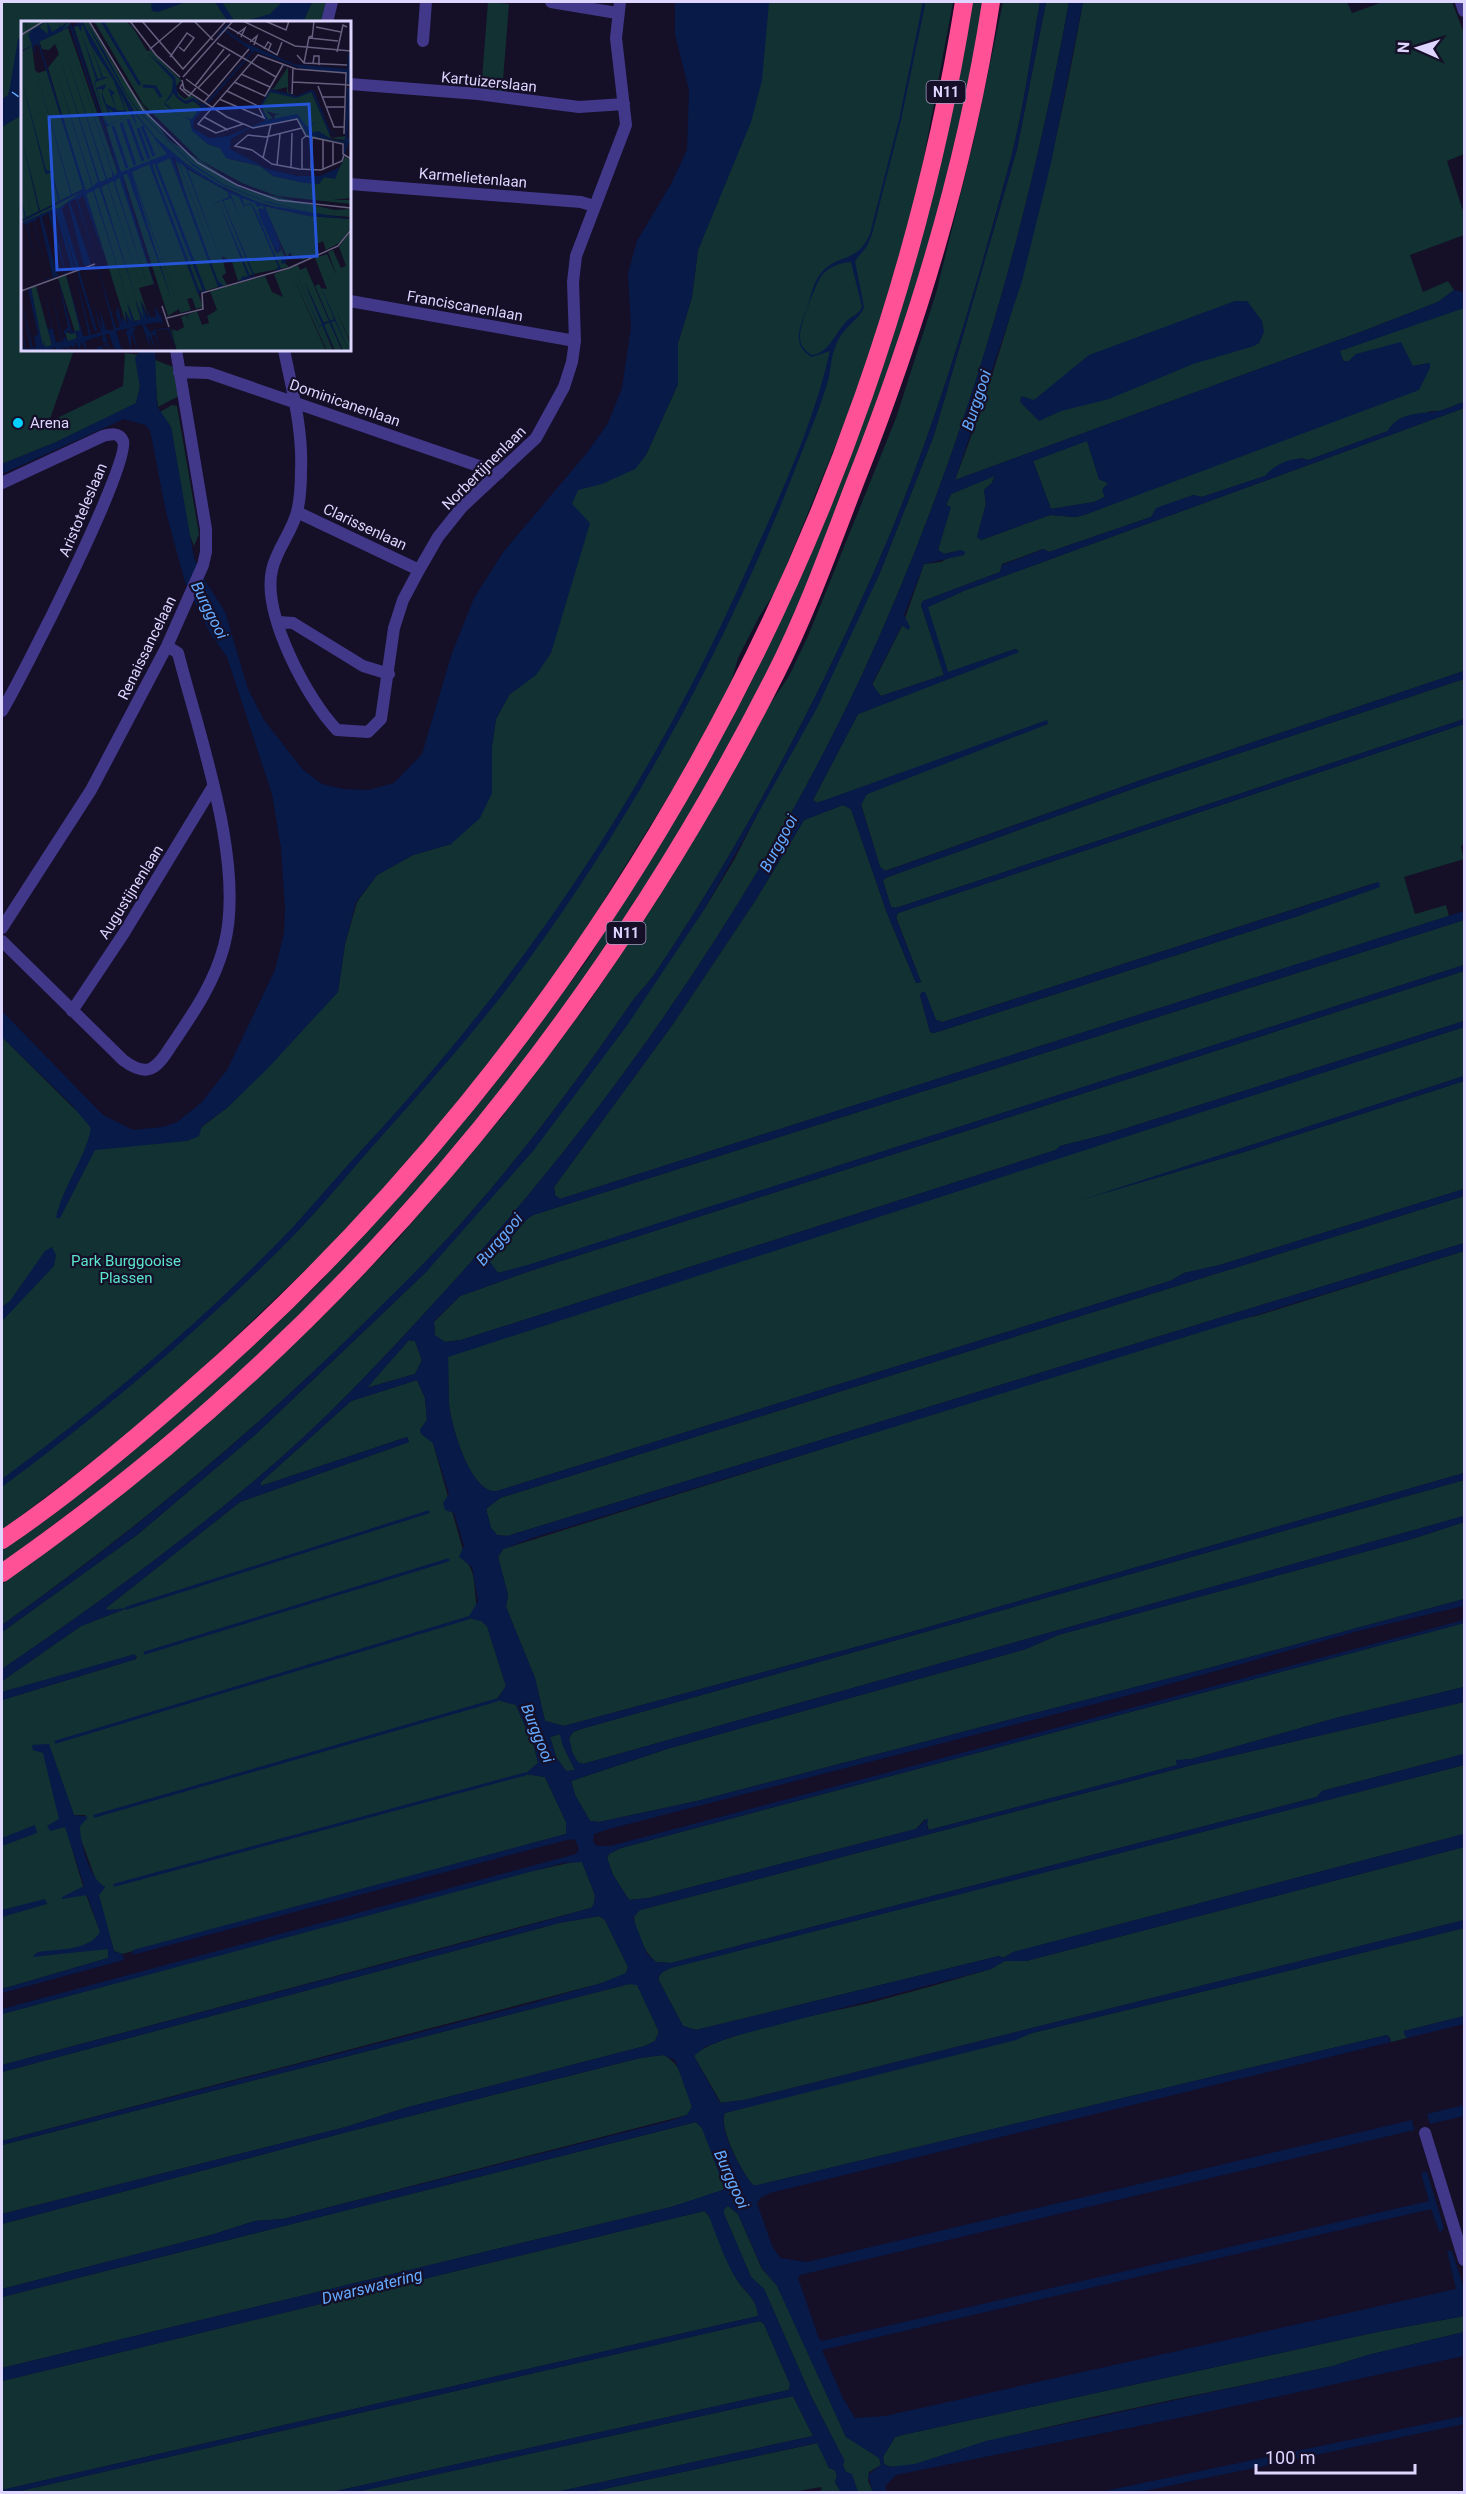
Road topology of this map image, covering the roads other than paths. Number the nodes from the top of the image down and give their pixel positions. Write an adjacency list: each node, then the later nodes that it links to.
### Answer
1 (332, 2): 9 (street)
2 (426, 2): 10 (street)
3 (551, 2): 7 (street)
4 (964, 2): 33 (highway, N11)
5 (991, 2): 34 (highway, N11)
6 (1461, 2): 8 (street)
7 (618, 7): 12 (street, Norbertijnenlaan)
8 (1464, 11)
9 (327, 21)
10 (423, 41)
11 (351, 84): 12 (street, Kartuizerslaan)
12 (624, 104): 14 (street, Norbertijnenlaan)
13 (351, 184): 14 (street, Karmelietenlaan)
14 (594, 206): 16 (street, Norbertijnenlaan)
15 (351, 301): 16 (street, Franciscanenlaan)
16 (575, 341): 21 (street, Norbertijnenlaan)
17 (176, 351): 19 (street, Renaissancelaan)
18 (284, 351): 20 (street, Norbertijnenlaan)
19 (179, 372): 20 (street, Dominicanenlaan); 26 (street, Renaissancelaan)
20 (294, 402): 21 (street, Dominicanenlaan); 23 (street, Norbertijnenlaan)
21 (499, 473): 24 (street, Norbertijnenlaan)
22 (2, 483): 28 (street, Aristoteleslaan)
23 (297, 512): 24 (street, Clarissenlaan); 25 (street, Norbertijnenlaan)
24 (419, 570): 27 (street, Norbertijnenlaan)
25 (278, 622): 27 (street); 27 (street, Norbertijnenlaan)
26 (167, 646): 29 (street); 30 (street, Renaissancelaan)
27 (389, 674)
28 (2, 711)
29 (212, 788): 32 (street, Augustijnenlaan); 32 (street)
30 (2, 928)
31 (2, 941): 32 (street)
32 (72, 1011)
33 (2, 1540)
34 (2, 1573)
35 (1425, 2133): 36 (street)
36 (1464, 2260)

